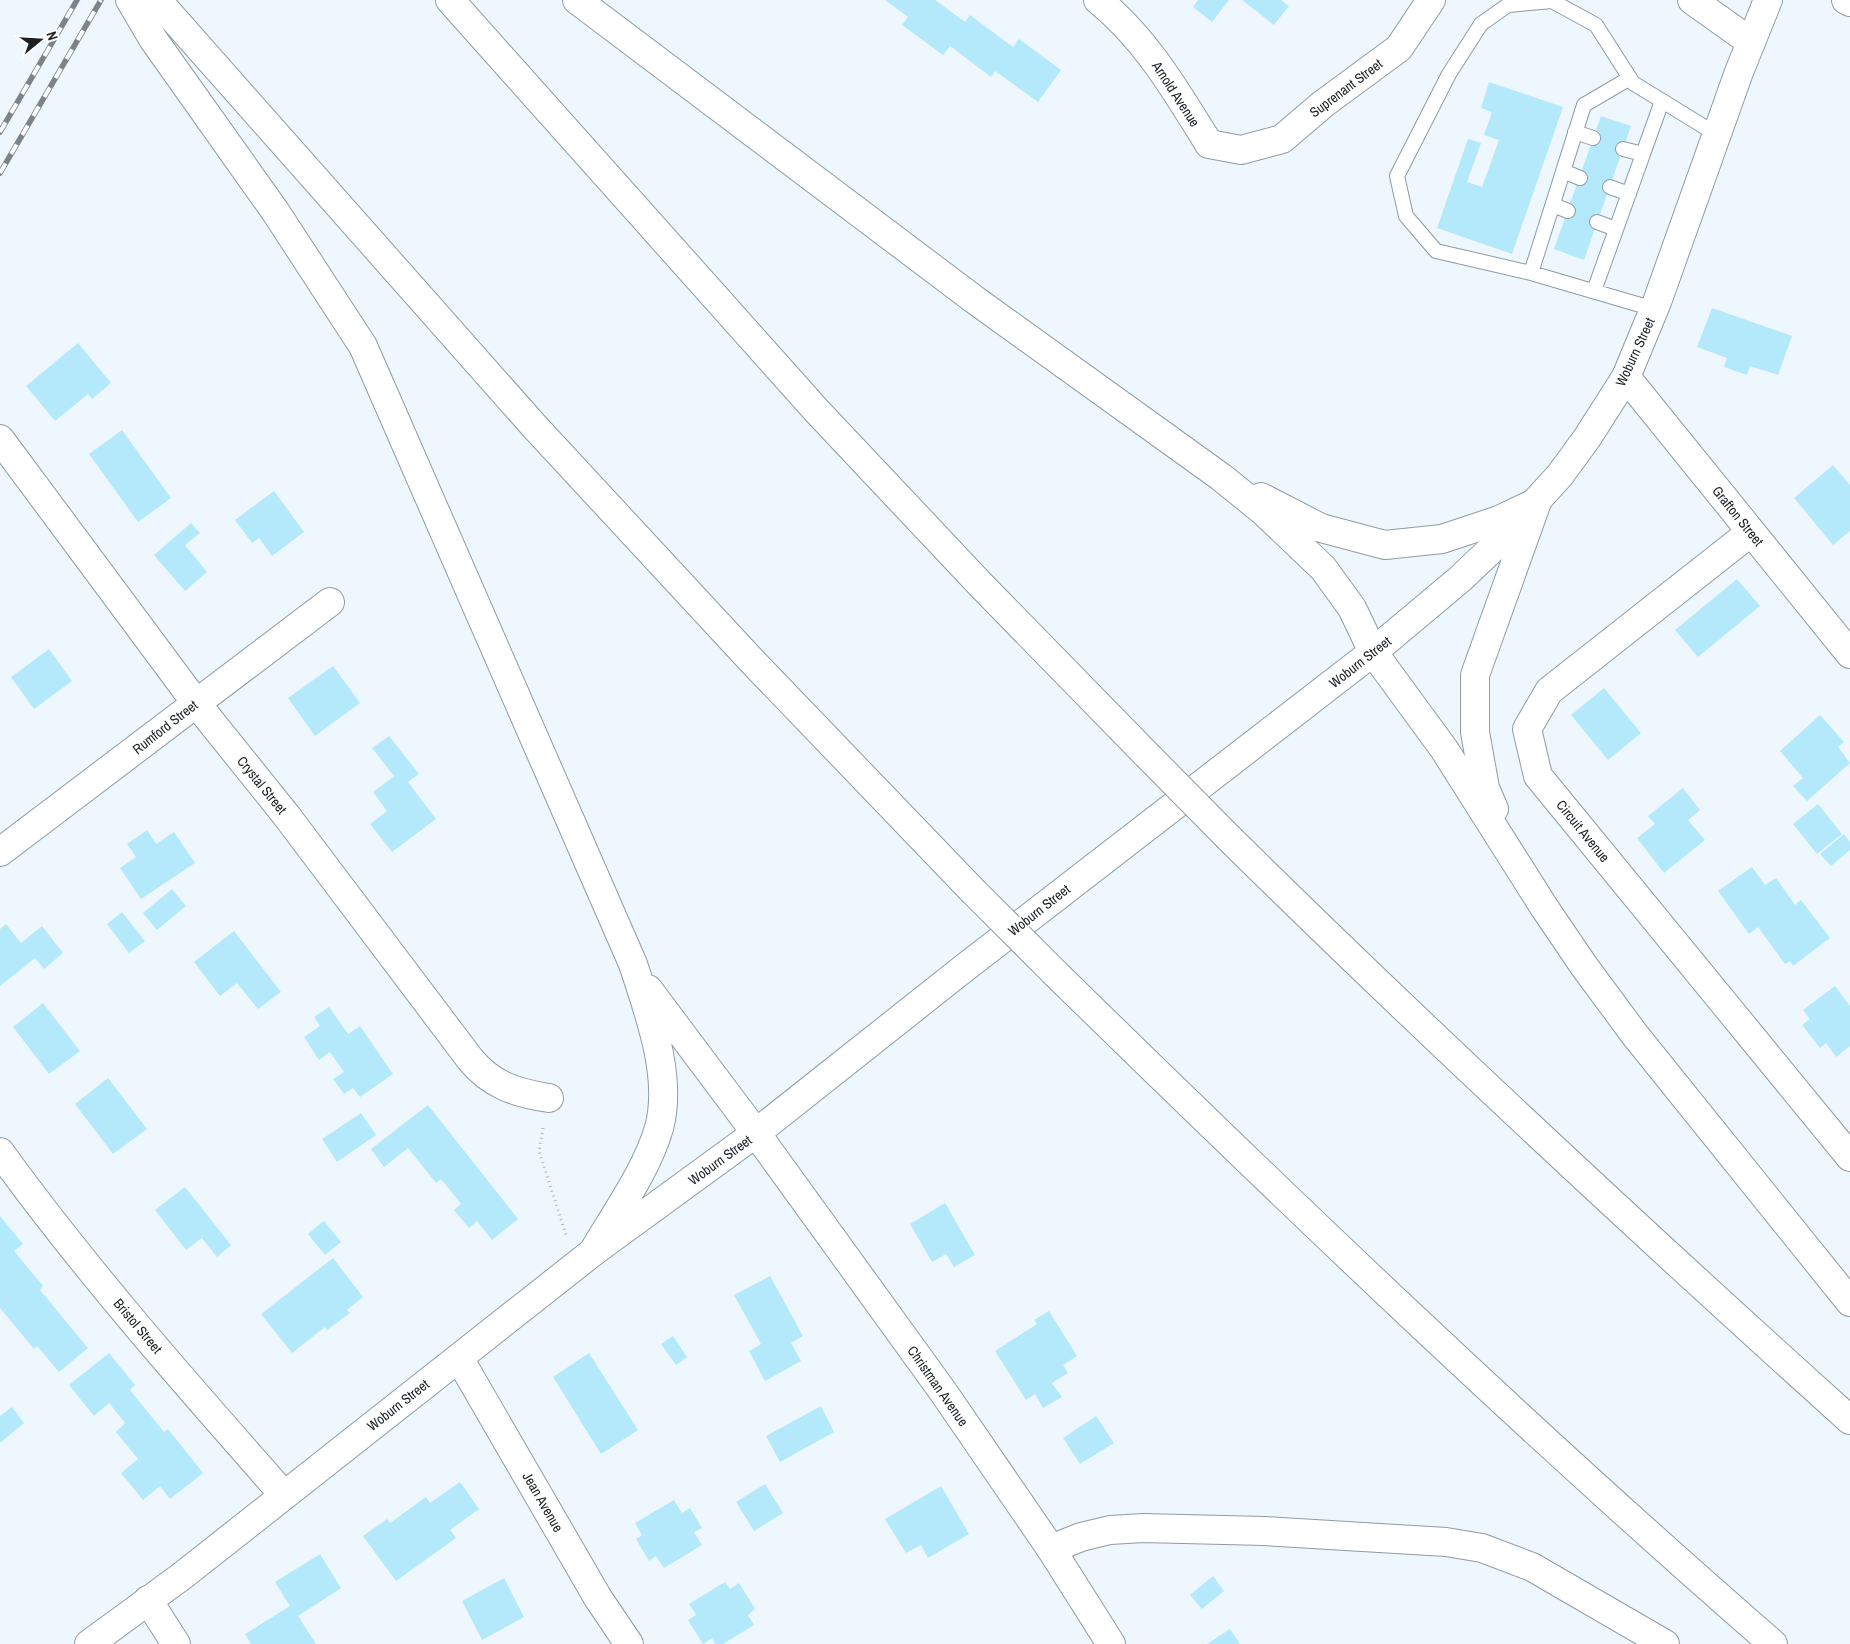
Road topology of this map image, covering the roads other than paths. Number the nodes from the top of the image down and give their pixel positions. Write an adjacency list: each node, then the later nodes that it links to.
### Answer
1 (130, 0): 42 (main road)
2 (450, 0): 50 (main road, bridge)
3 (577, 0): 33 (main road)
4 (1098, 0): 18 (main road, Arnold Avenue)
5 (1432, 0): 18 (main road, Suprenant Street)
6 (1692, 0): 11 (main road)
7 (1768, 0): 11 (main road, Woburn Street)
8 (1846, 0): 9 (main road)
9 (1850, 2)
10 (161, 5): 59 (main road, bridge)
11 (1751, 42): 15 (main road, Woburn Street)
12 (1630, 78): 13 (lane); 14 (lane); 28 (lane)
13 (1662, 101): 15 (lane); 19 (lane)
14 (1575, 132): 16 (lane); 20 (lane)
15 (1716, 134): 30 (main road, Woburn Street)
16 (1594, 138)
17 (1623, 149): 19 (lane)
18 (1241, 150)
19 (1643, 154): 23 (lane)
20 (1563, 171): 21 (lane); 24 (lane)
21 (1580, 178)
22 (1610, 187): 23 (lane)
23 (1629, 194): 27 (lane)
24 (1553, 205): 25 (lane); 28 (lane)
25 (1568, 210)
26 (1597, 222): 27 (lane)
27 (1616, 229): 29 (lane)
28 (1531, 273): 29 (lane)
29 (1594, 292): 30 (lane)
30 (1654, 309): 31 (main road, Woburn Street)
31 (1626, 377): 34 (main road, Woburn Street); 35 (main road, Grafton Street)
32 (0, 439): 39 (main road, Crystal Street)
33 (1221, 477): 34 (main road); 37 (main road)
34 (1537, 502): 37 (main road, Woburn Street); 41 (main road)
35 (1751, 532): 38 (main road, Grafton Street); 46 (main road, Circuit Avenue)
36 (330, 602): 39 (main road, Rumford Street)
37 (1373, 652): 41 (main road); 44 (main road, Woburn Street)
38 (1850, 654)
39 (196, 703): 40 (main road, Rumford Street); 43 (main road, Crystal Street)
40 (0, 852)
41 (1516, 861): 48 (main road)
42 (633, 964): 44 (main road, Christman Avenue); 47 (main road)
43 (548, 1098)
44 (756, 1134): 47 (main road, Woburn Street); 52 (main road, Christman Avenue)
45 (0, 1152): 51 (main road, Bristol Street)
46 (1850, 1157)
47 (585, 1259): 49 (main road, Woburn Street)
48 (1850, 1302)
49 (459, 1358): 51 (main road, Woburn Street); 56 (main road, Jean Avenue)
50 (1850, 1420)
51 (284, 1495): 53 (main road, Woburn Street)
52 (1051, 1549): 57 (main road, Christman Avenue); 58 (main road)
53 (148, 1600): 54 (main road, Woburn Street); 55 (main road)
54 (88, 1644)
55 (176, 1644)
56 (629, 1644)
57 (1111, 1644)
58 (1665, 1644)
59 (1773, 1644)

